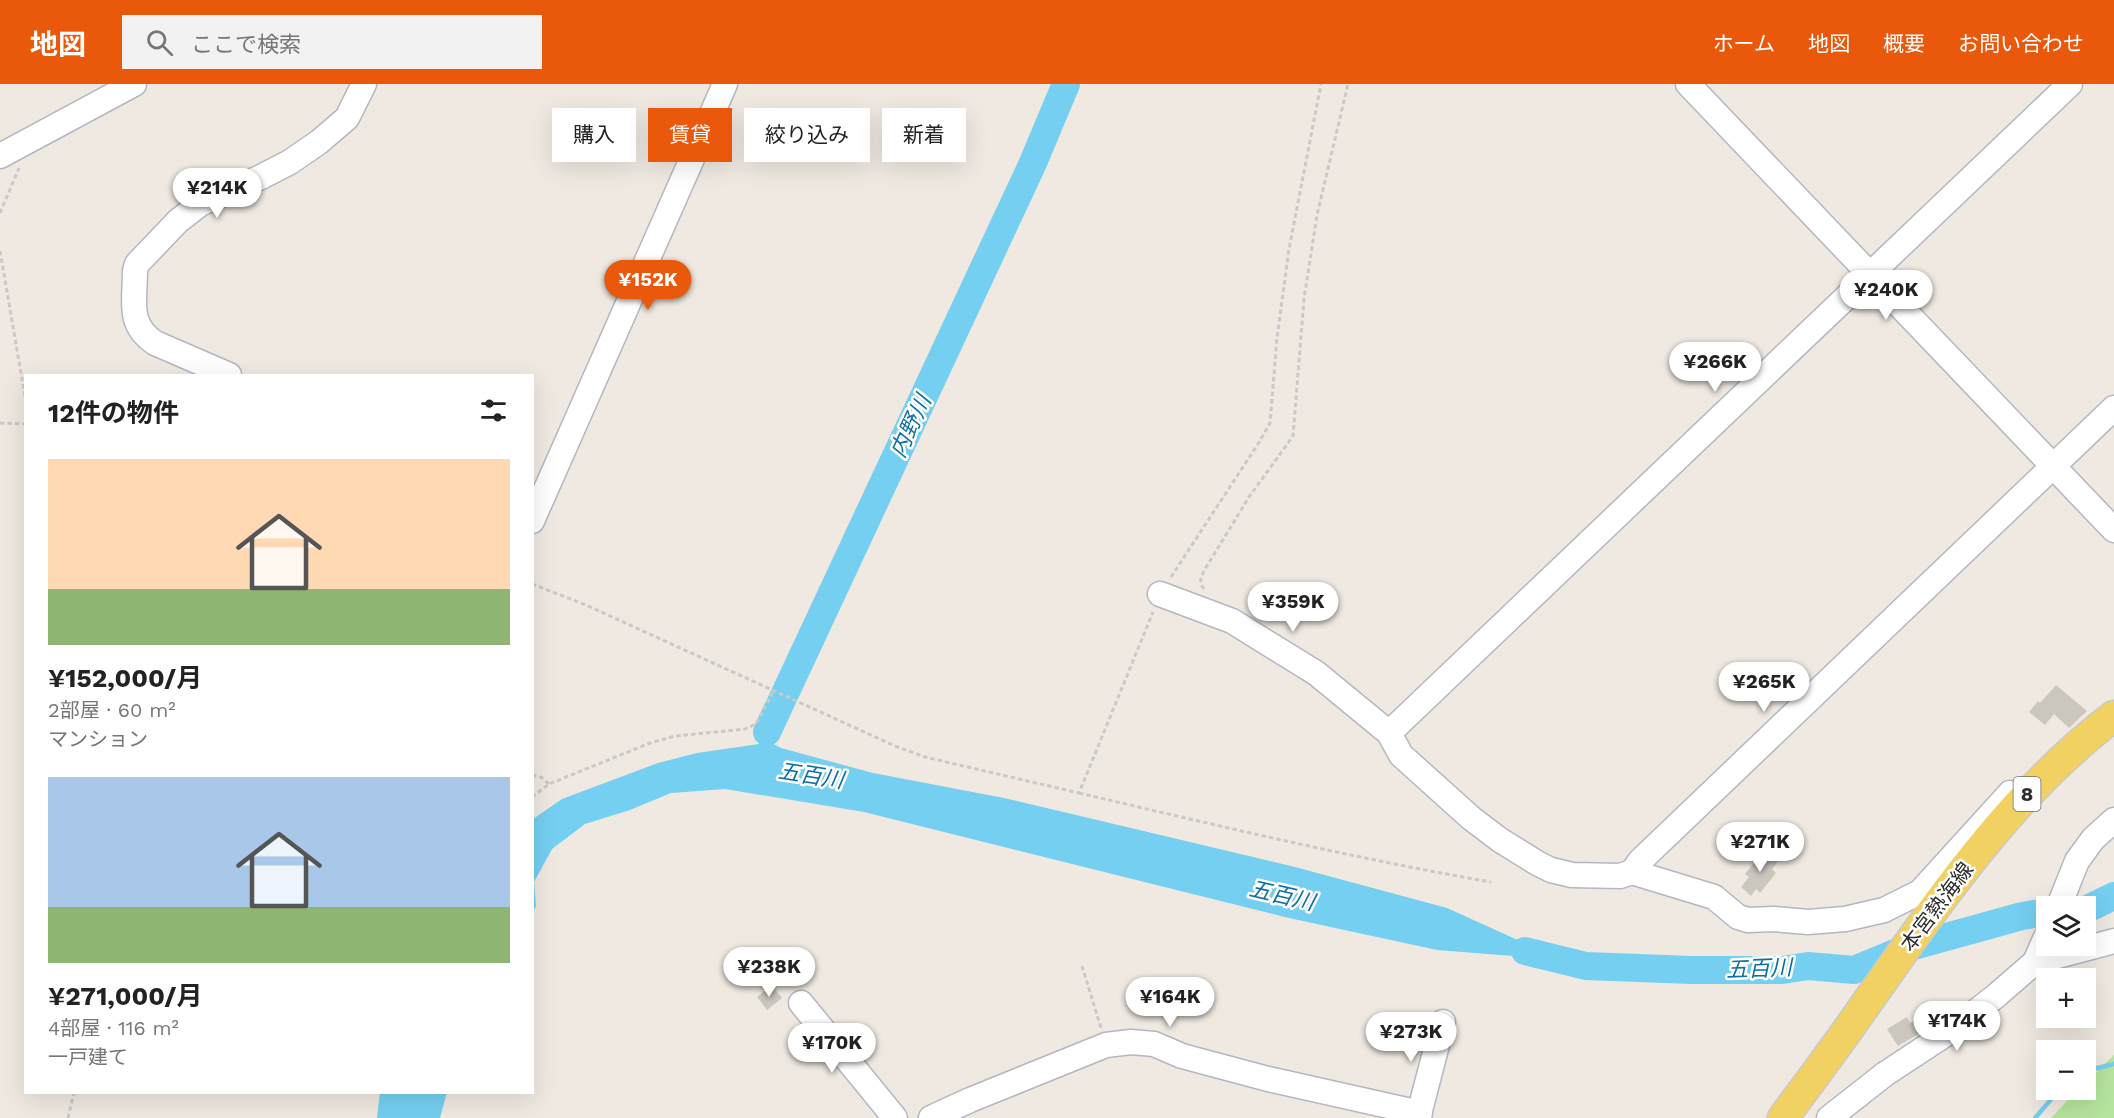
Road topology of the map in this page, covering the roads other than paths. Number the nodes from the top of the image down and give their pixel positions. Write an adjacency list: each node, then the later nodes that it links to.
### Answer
1 (134, 84): 6 (street)
2 (364, 84): 8 (street)
3 (725, 84): 11 (street)
4 (1688, 84): 7 (street)
5 (2070, 84): 7 (street)
6 (9, 152)
7 (1870, 274): 10 (street); 15 (street)
8 (227, 374)
9 (2114, 408): 10 (street)
10 (2052, 467): 12 (street); 18 (street)
11 (534, 514)
12 (2114, 530)
13 (1160, 594): 15 (street)
14 (2114, 716): 16 (main road, 本宮熱海線 / 8)
15 (1389, 733): 18 (street)
16 (2038, 783): 18 (street); 28 (main road, 本宮熱海線 / 8)
17 (2114, 820): 19 (street)
18 (1632, 872)
19 (2063, 896)
20 (2114, 941): 21 (street)
21 (2096, 943)
22 (2036, 955): 29 (street)
23 (801, 1003): 26 (street)
24 (1443, 1022): 25 (street)
25 (1419, 1116): 27 (street)
26 (895, 1118)
27 (931, 1118)
28 (1783, 1118)
29 (1829, 1118)

